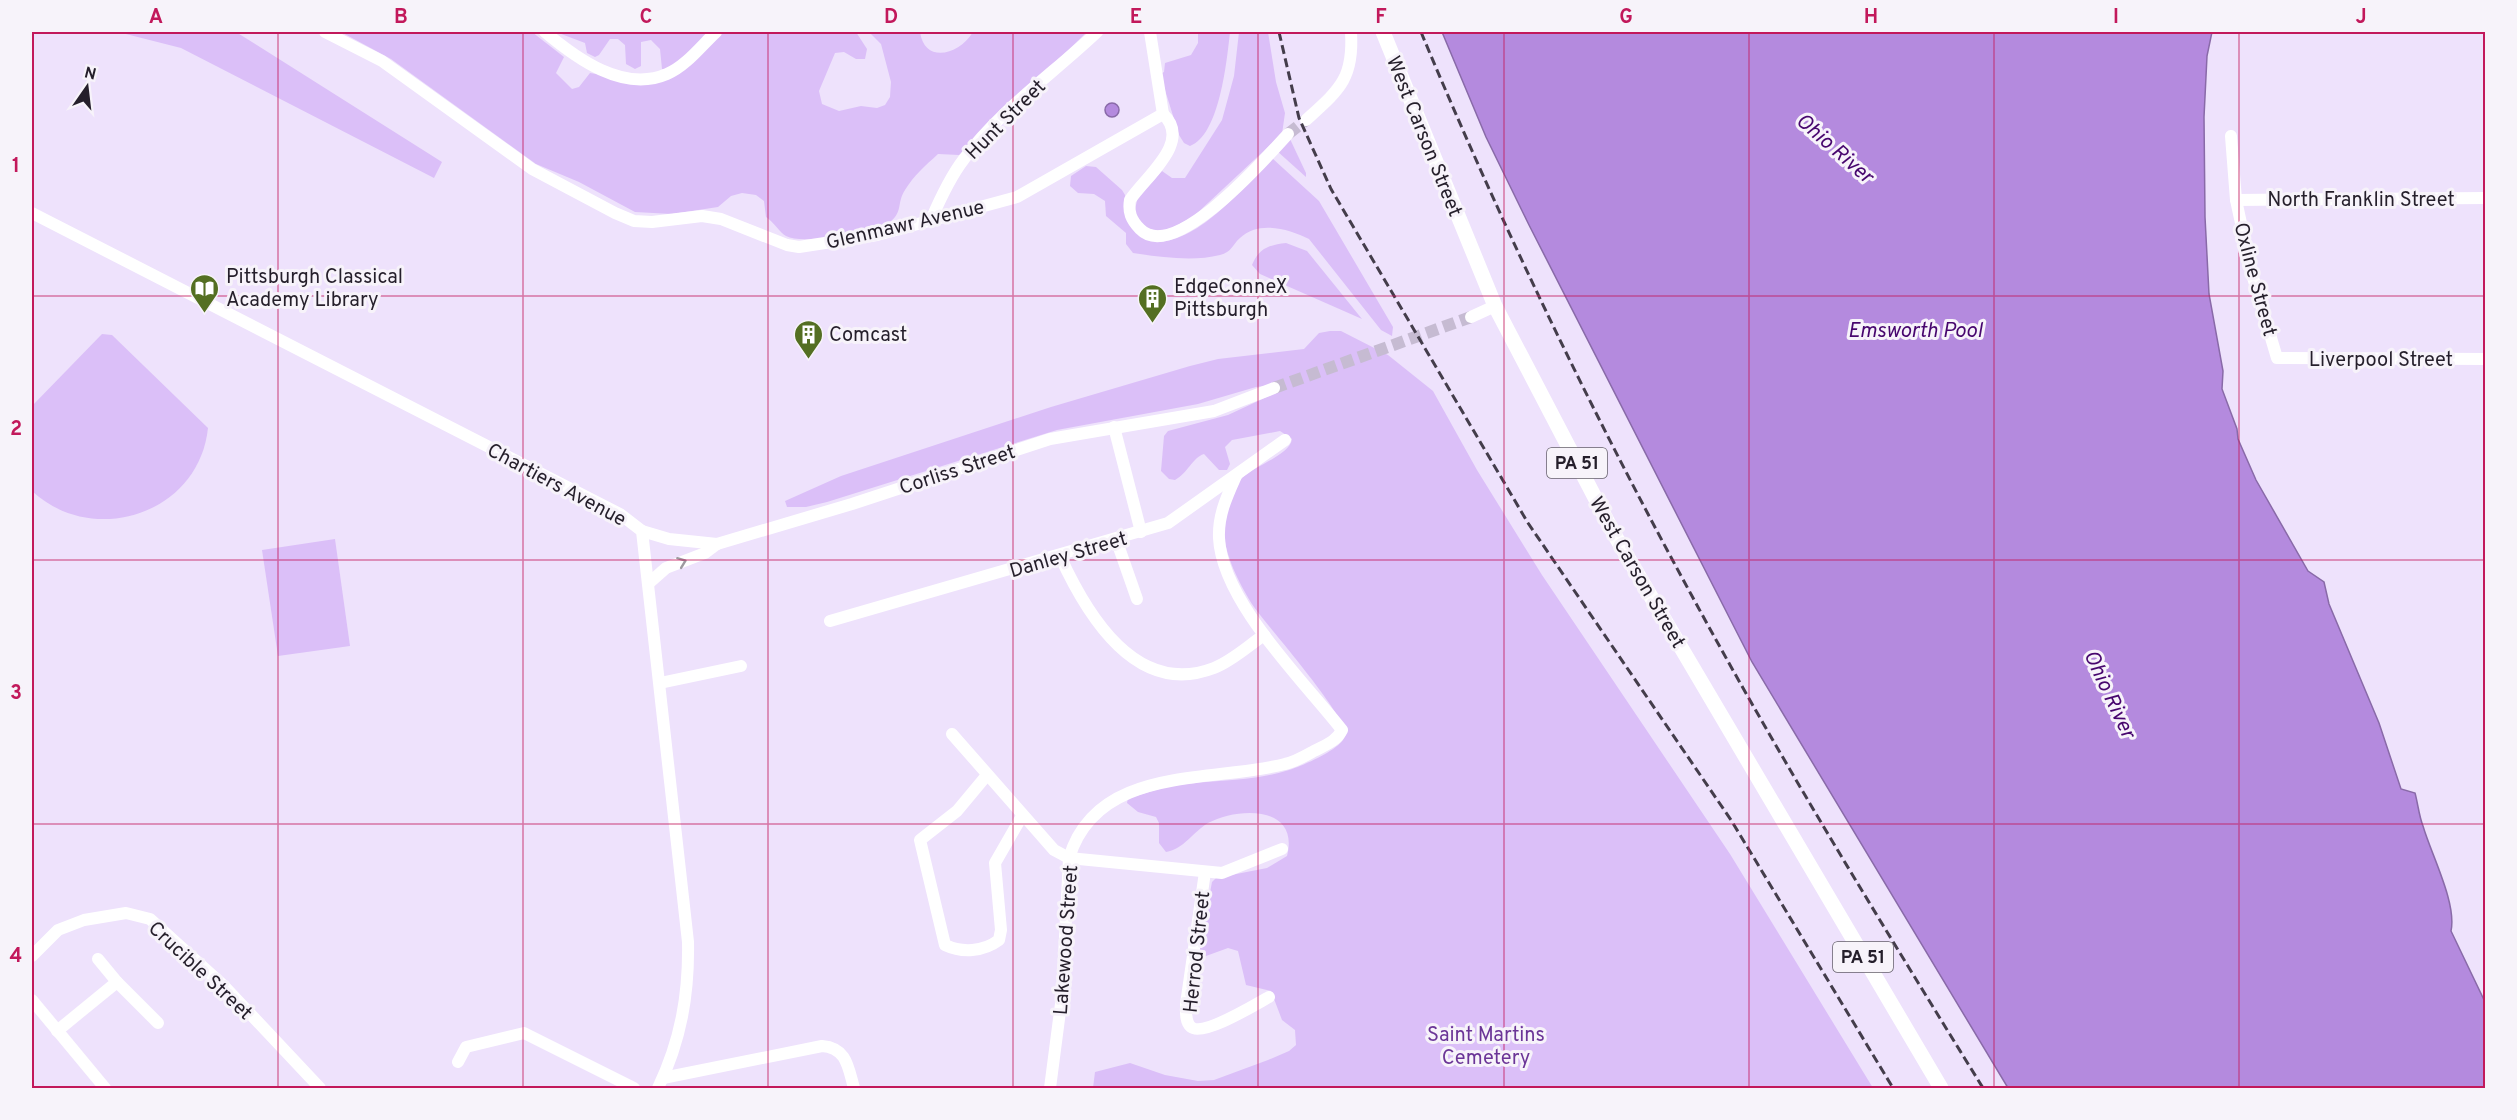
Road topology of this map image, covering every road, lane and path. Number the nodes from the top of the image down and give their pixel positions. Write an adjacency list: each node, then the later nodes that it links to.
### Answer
1 (325, 32): 15 (street, Glenmawr Avenue)
2 (545, 32): 3 (street)
3 (716, 32)
4 (1097, 32): 15 (street, Hunt Street)
5 (1150, 32): 8 (street)
6 (1352, 32): 9 (street)
7 (1383, 32): 16 (main road, West Carson Street / PA 51)
8 (1163, 114): 10 (street); 15 (street, Glenmawr Avenue)
9 (1306, 120)
10 (1288, 134)
11 (2231, 136): 13 (street, Oxline Street)
12 (2486, 198): 13 (street, North Franklin Street)
13 (2236, 200): 18 (street, Oxline Street)
14 (32, 213): 24 (street, Chartiers Avenue)
15 (931, 220)
16 (1495, 306): 17 (street); 55 (main road, West Carson Street / PA 51)
17 (1471, 317)
18 (2277, 358): 19 (street, Liverpool Street)
19 (2486, 359)
20 (1274, 388): 21 (street, Corliss Street)
21 (1114, 427): 25 (street); 27 (street, Corliss Street)
22 (1285, 440): 23 (street, Danley Street)
23 (1236, 476): 25 (street, Danley Street); 32 (street)
24 (642, 531): 27 (street, Corliss Street); 29 (street, Chartiers Avenue)
25 (1141, 532): 26 (street, Danley Street)
26 (1116, 539): 28 (street, Danley Street); 30 (street)
27 (717, 544): 29 (street, one-way to 27)
28 (1060, 556): 31 (street, Danley Street); 32 (street)
29 (649, 583): 34 (street, Chartiers Avenue)
30 (1137, 599)
31 (830, 621)
32 (1264, 634): 39 (street, Lakewood Street)
33 (741, 666): 34 (street)
34 (660, 683): 49 (street, Chartiers Avenue)
35 (952, 734): 36 (street)
36 (987, 775): 37 (street); 37 (street)
37 (1022, 816): 39 (street)
38 (1282, 849): 40 (street)
39 (1070, 858): 40 (street); 54 (street, Lakewood Street)
40 (1205, 872): 44 (street, Herrod Street)
41 (32, 956): 51 (street, Crucible Street)
42 (98, 959): 43 (street)
43 (117, 982): 46 (street); 47 (street)
44 (1269, 997)
45 (32, 1000): 47 (street)
46 (158, 1023)
47 (57, 1030): 50 (street)
48 (458, 1062): 52 (street)
49 (661, 1083): 53 (street)
50 (105, 1089)
51 (320, 1089)
52 (634, 1089)
53 (854, 1089)
54 (1050, 1089)
55 (1941, 1089)

